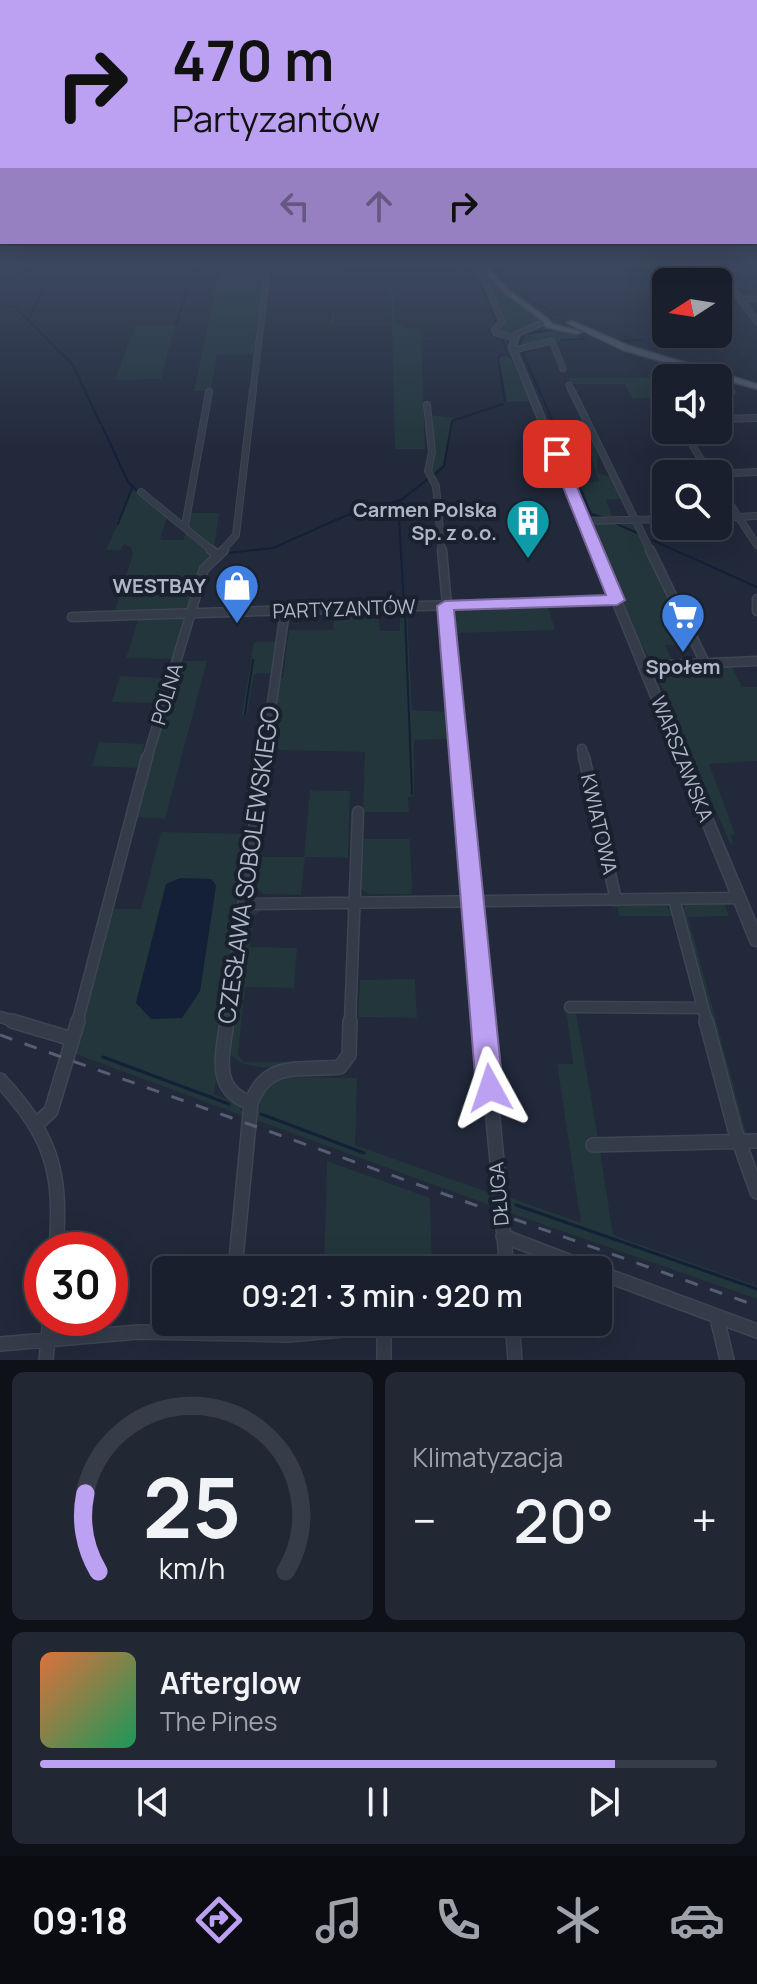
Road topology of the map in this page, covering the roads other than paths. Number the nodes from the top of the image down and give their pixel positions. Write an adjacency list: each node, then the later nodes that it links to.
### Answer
1 (261, 327): 30 (street, POLNA)
2 (498, 327): 7 (street)
3 (531, 327): 7 (street)
4 (552, 327): 7 (street)
5 (558, 327): 9 (main road)
6 (581, 327): 13 (main road)
7 (512, 336): 8 (street)
8 (515, 352): 10 (street); 27 (street, WARSZAWSKA)
9 (670, 364)
10 (563, 369)
11 (732, 383): 13 (main road)
12 (569, 385): 26 (street)
13 (757, 388)
14 (209, 392): 28 (street)
15 (427, 405): 33 (street, DŁUGA)
16 (757, 418): 17 (street)
17 (732, 419)
18 (757, 472): 19 (street)
19 (732, 473)
20 (141, 492): 28 (street)
21 (732, 508): 24 (street)
22 (757, 516): 24 (street)
23 (732, 517): 24 (street)
24 (738, 517): 29 (street)
25 (652, 519): 26 (street)
26 (636, 520): 27 (street); 39 (street)
27 (585, 521): 32 (street, WARSZAWSKA)
28 (185, 526): 30 (street)
29 (757, 545)
30 (217, 555): 36 (street, POLNA)
31 (757, 599): 35 (street)
32 (617, 600): 33 (street, PARTYZANTÓW); 40 (street, WARSZAWSKA)
33 (445, 606): 34 (street, PARTYZANTÓW); 46 (street, DŁUGA)
34 (285, 611): 36 (street, PARTYZANTÓW); 48 (street, CZESŁAWA SOBOLEWSKIEGO)
35 (757, 611)
36 (192, 613): 37 (street, PARTYZANTÓW); 54 (street, POLNA)
37 (72, 617)
38 (757, 661): 39 (street)
39 (705, 663): 40 (street)
40 (644, 666): 43 (street, WARSZAWSKA)
41 (582, 749): 45 (street, KWIATOWA)
42 (358, 812): 47 (street)
43 (739, 898): 44 (street); 49 (street, WARSZAWSKA)
44 (674, 899): 45 (street); 52 (street)
45 (616, 900): 46 (street)
46 (473, 902): 47 (street); 63 (street, DŁUGA)
47 (356, 903): 48 (street); 56 (street)
48 (246, 904): 56 (street, CZESŁAWA SOBOLEWSKIEGO)
49 (751, 914): 50 (street, WARSZAWSKA)
50 (757, 941)
51 (570, 1007): 52 (street)
52 (702, 1008): 59 (street)
53 (0, 1017): 54 (street)
54 (72, 1039): 57 (street, POLNA)
55 (0, 1080): 57 (street)
56 (251, 1103): 64 (street)
57 (38, 1123): 62 (street)
58 (757, 1141): 59 (street)
59 (739, 1142): 60 (street); 61 (street)
60 (593, 1145)
61 (757, 1192)
62 (58, 1232)
63 (503, 1236): 65 (street, DŁUGA); 66 (street)
64 (236, 1256)
65 (505, 1256)
66 (555, 1256)
67 (612, 1277): 68 (street)
68 (717, 1318): 70 (street); 78 (street)
69 (152, 1331): 73 (street)
70 (757, 1331)
71 (384, 1336): 76 (street)
72 (513, 1336): 77 (street)
73 (48, 1338): 74 (street); 75 (street)
74 (0, 1344)
75 (46, 1360)
76 (384, 1360)
77 (515, 1360)
78 (727, 1360)

